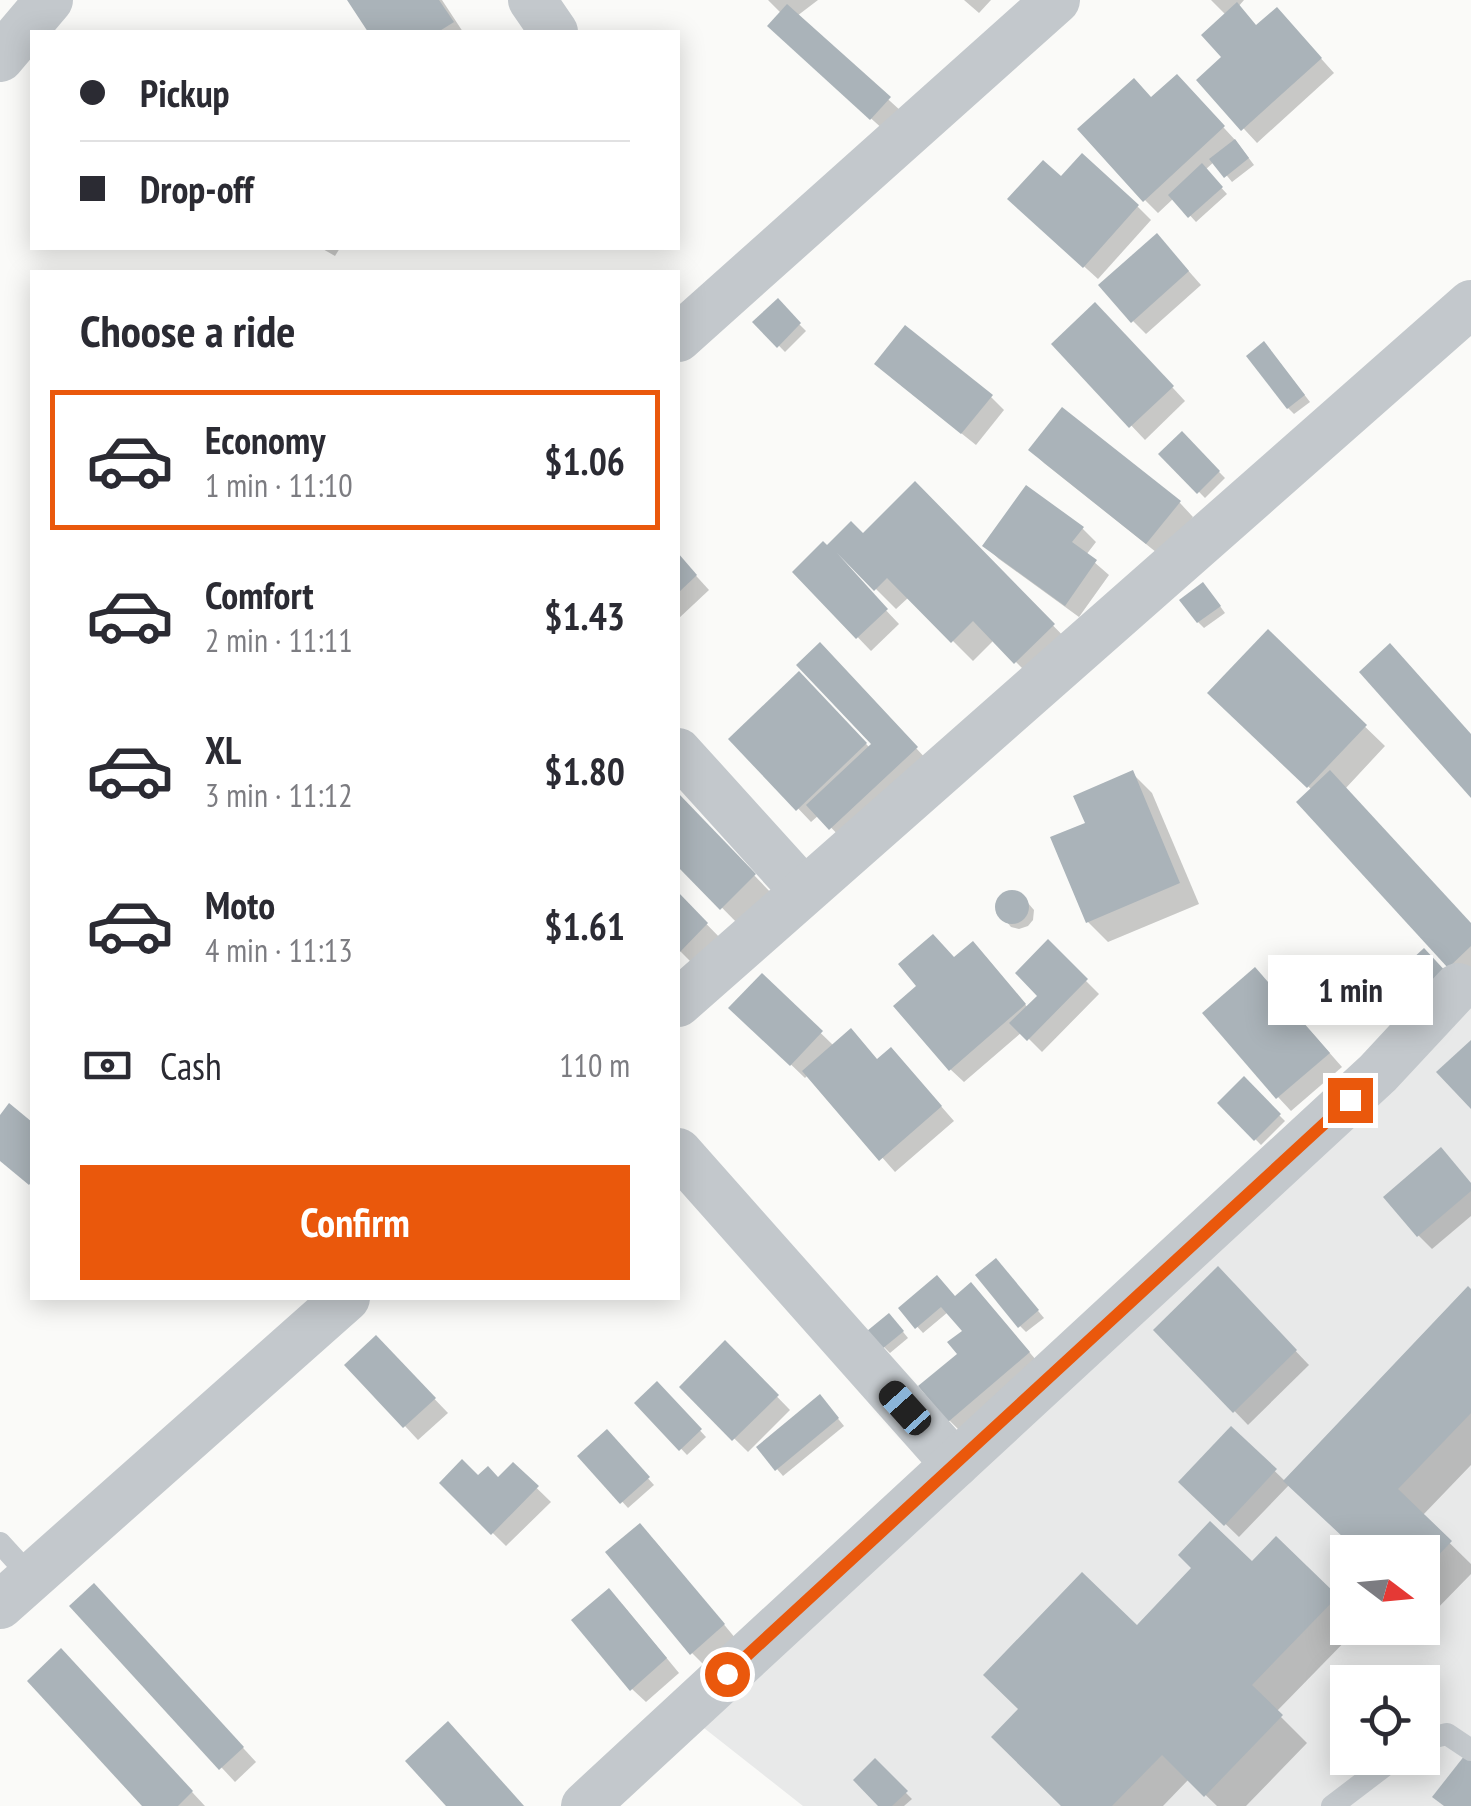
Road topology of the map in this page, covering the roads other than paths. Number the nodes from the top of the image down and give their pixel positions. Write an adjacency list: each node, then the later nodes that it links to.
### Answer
1 (48, 0): 5 (street)
2 (532, 0): 4 (street)
3 (1056, 0): 7 (street)
4 (553, 30)
5 (0, 58)
6 (1471, 304): 9 (street)
7 (680, 336)
8 (680, 754): 9 (street)
9 (804, 890): 11 (street)
10 (1458, 987): 14 (street)
11 (680, 1001)
12 (680, 1154): 14 (street)
13 (344, 1300): 15 (street)
14 (955, 1464): 19 (street)
15 (10, 1575)
16 (1440, 1736): 17 (lane)
17 (1471, 1750)
18 (1373, 1775): 20 (lane)
19 (584, 1806)
20 (1332, 1806)

